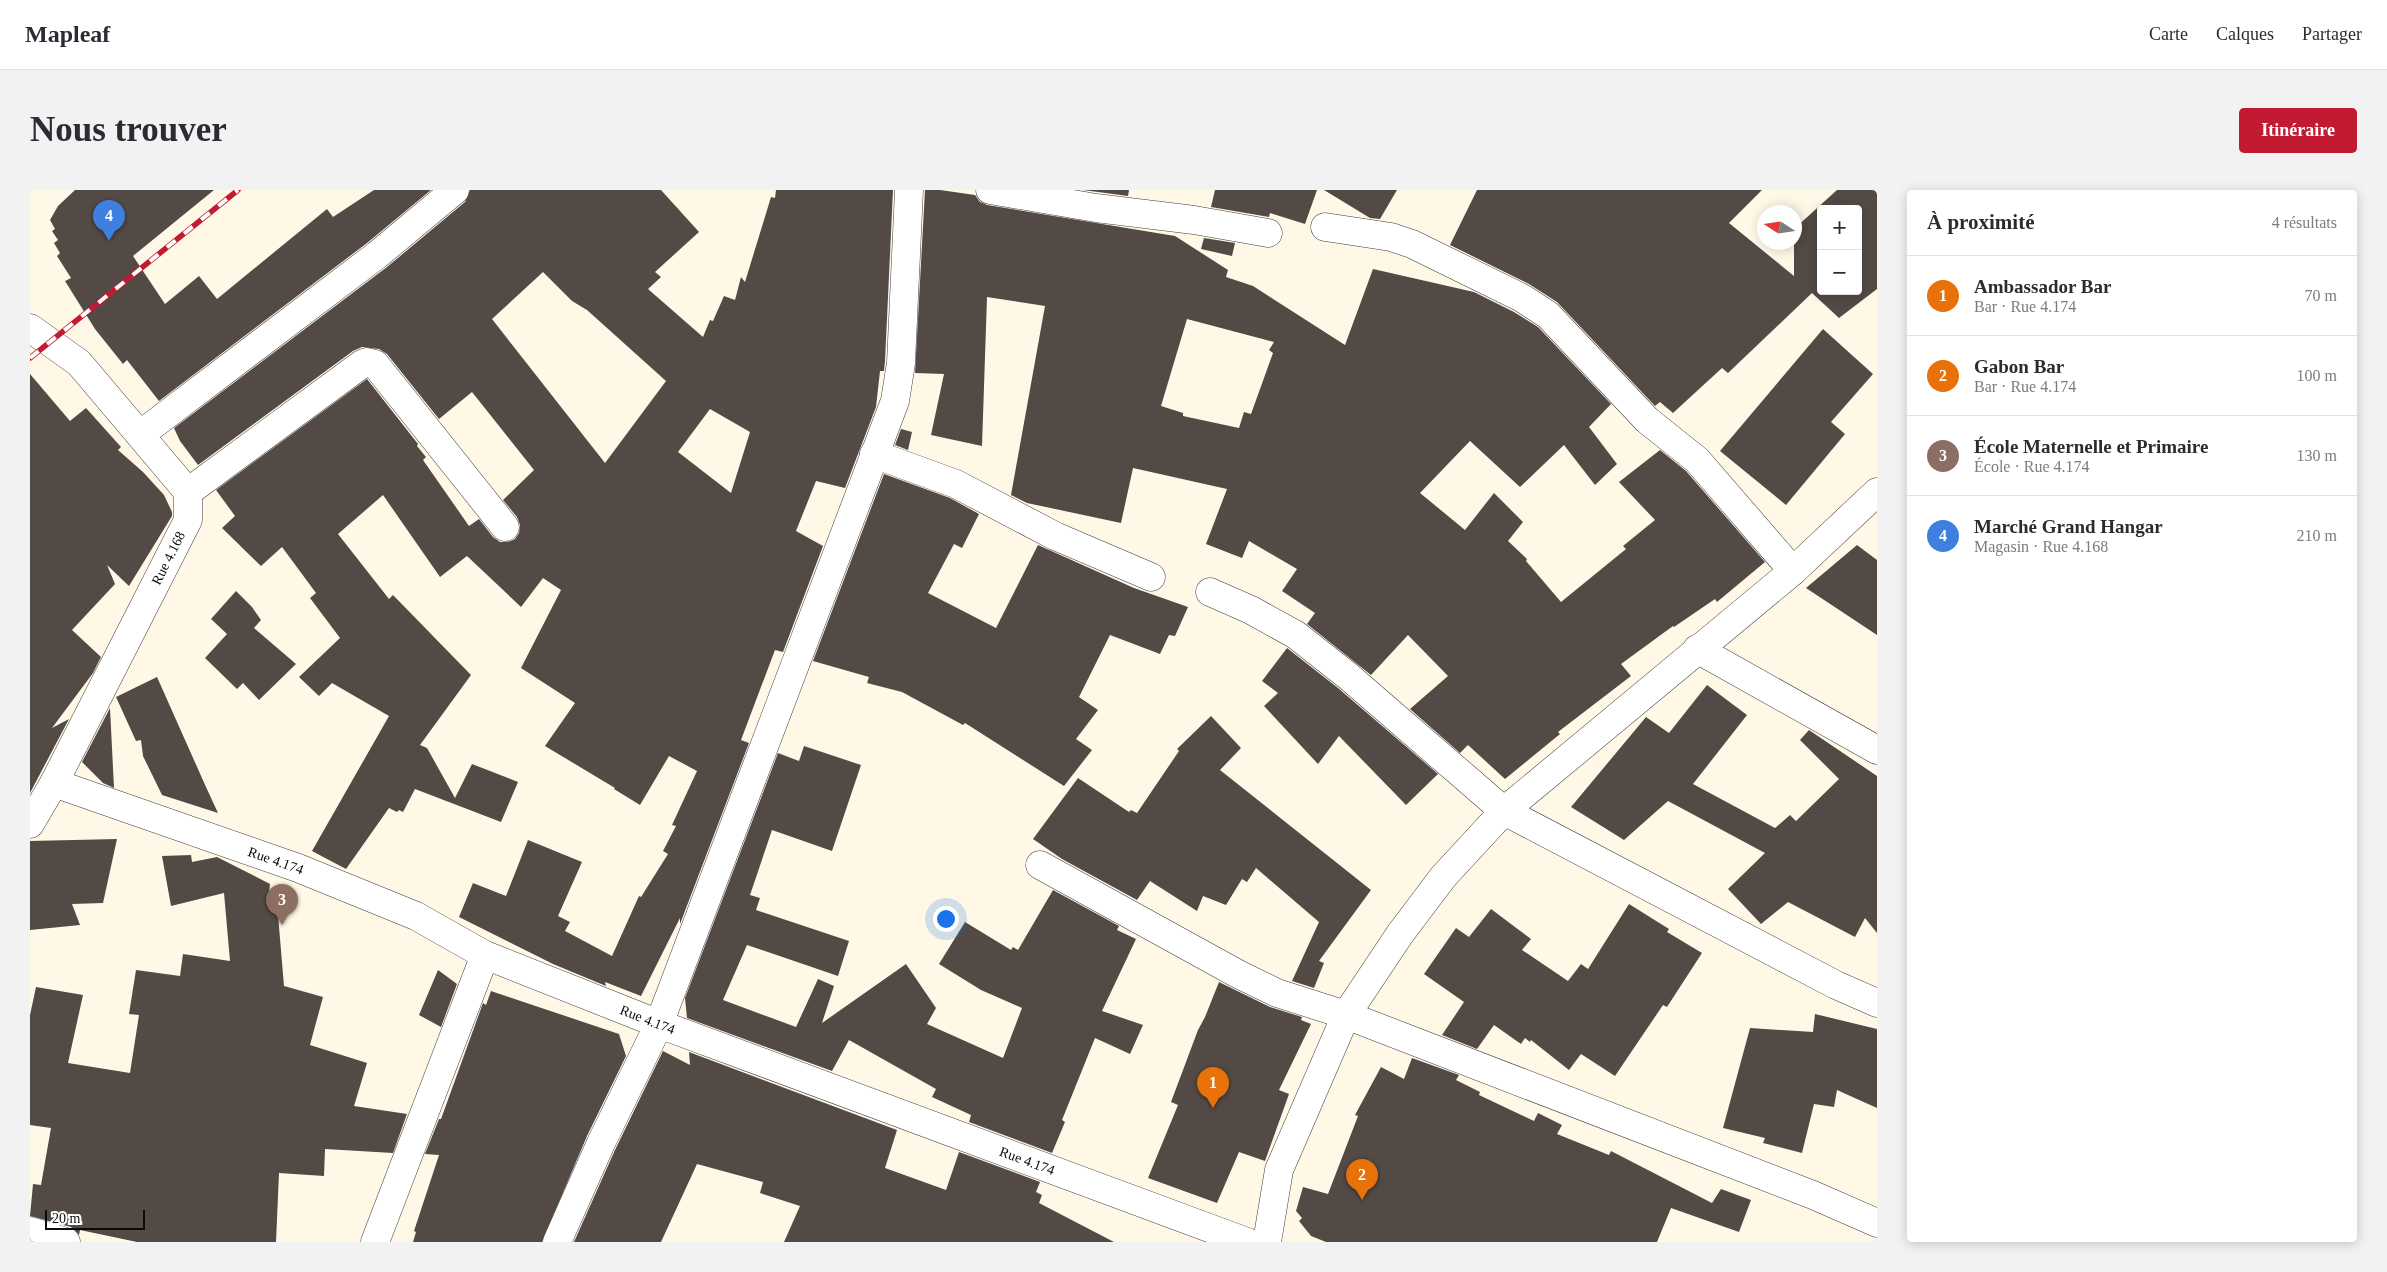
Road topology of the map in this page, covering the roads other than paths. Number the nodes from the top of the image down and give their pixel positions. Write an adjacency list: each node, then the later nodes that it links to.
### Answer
1 (455, 190): 7 (street)
2 (909, 190): 8 (street)
3 (990, 190): 5 (street)
4 (1325, 227): 12 (street)
5 (1268, 233)
6 (30, 328): 7 (street)
7 (141, 434): 9 (street)
8 (874, 454): 13 (street); 24 (street)
9 (188, 492): 11 (street); 17 (street, Rue 4.168)
10 (1877, 492): 12 (street)
11 (505, 527)
12 (1793, 571): 15 (street)
13 (1151, 577)
14 (1210, 592): 18 (street)
15 (1698, 649): 16 (street); 18 (street)
16 (1877, 750)
17 (54, 783): 19 (street, Rue 4.168); 21 (street, Rue 4.174)
18 (1504, 811): 22 (street); 23 (street)
19 (30, 824)
20 (1040, 865): 23 (street)
21 (485, 955): 24 (street, Rue 4.174); 28 (street)
22 (1877, 1002)
23 (1346, 1015): 25 (street); 31 (street)
24 (659, 1024): 29 (street); 30 (street, Rue 4.174)
25 (1877, 1223)
26 (30, 1231): 27 (street)
27 (66, 1242)
28 (375, 1242)
29 (557, 1242)
30 (1247, 1242)
31 (1267, 1242)

